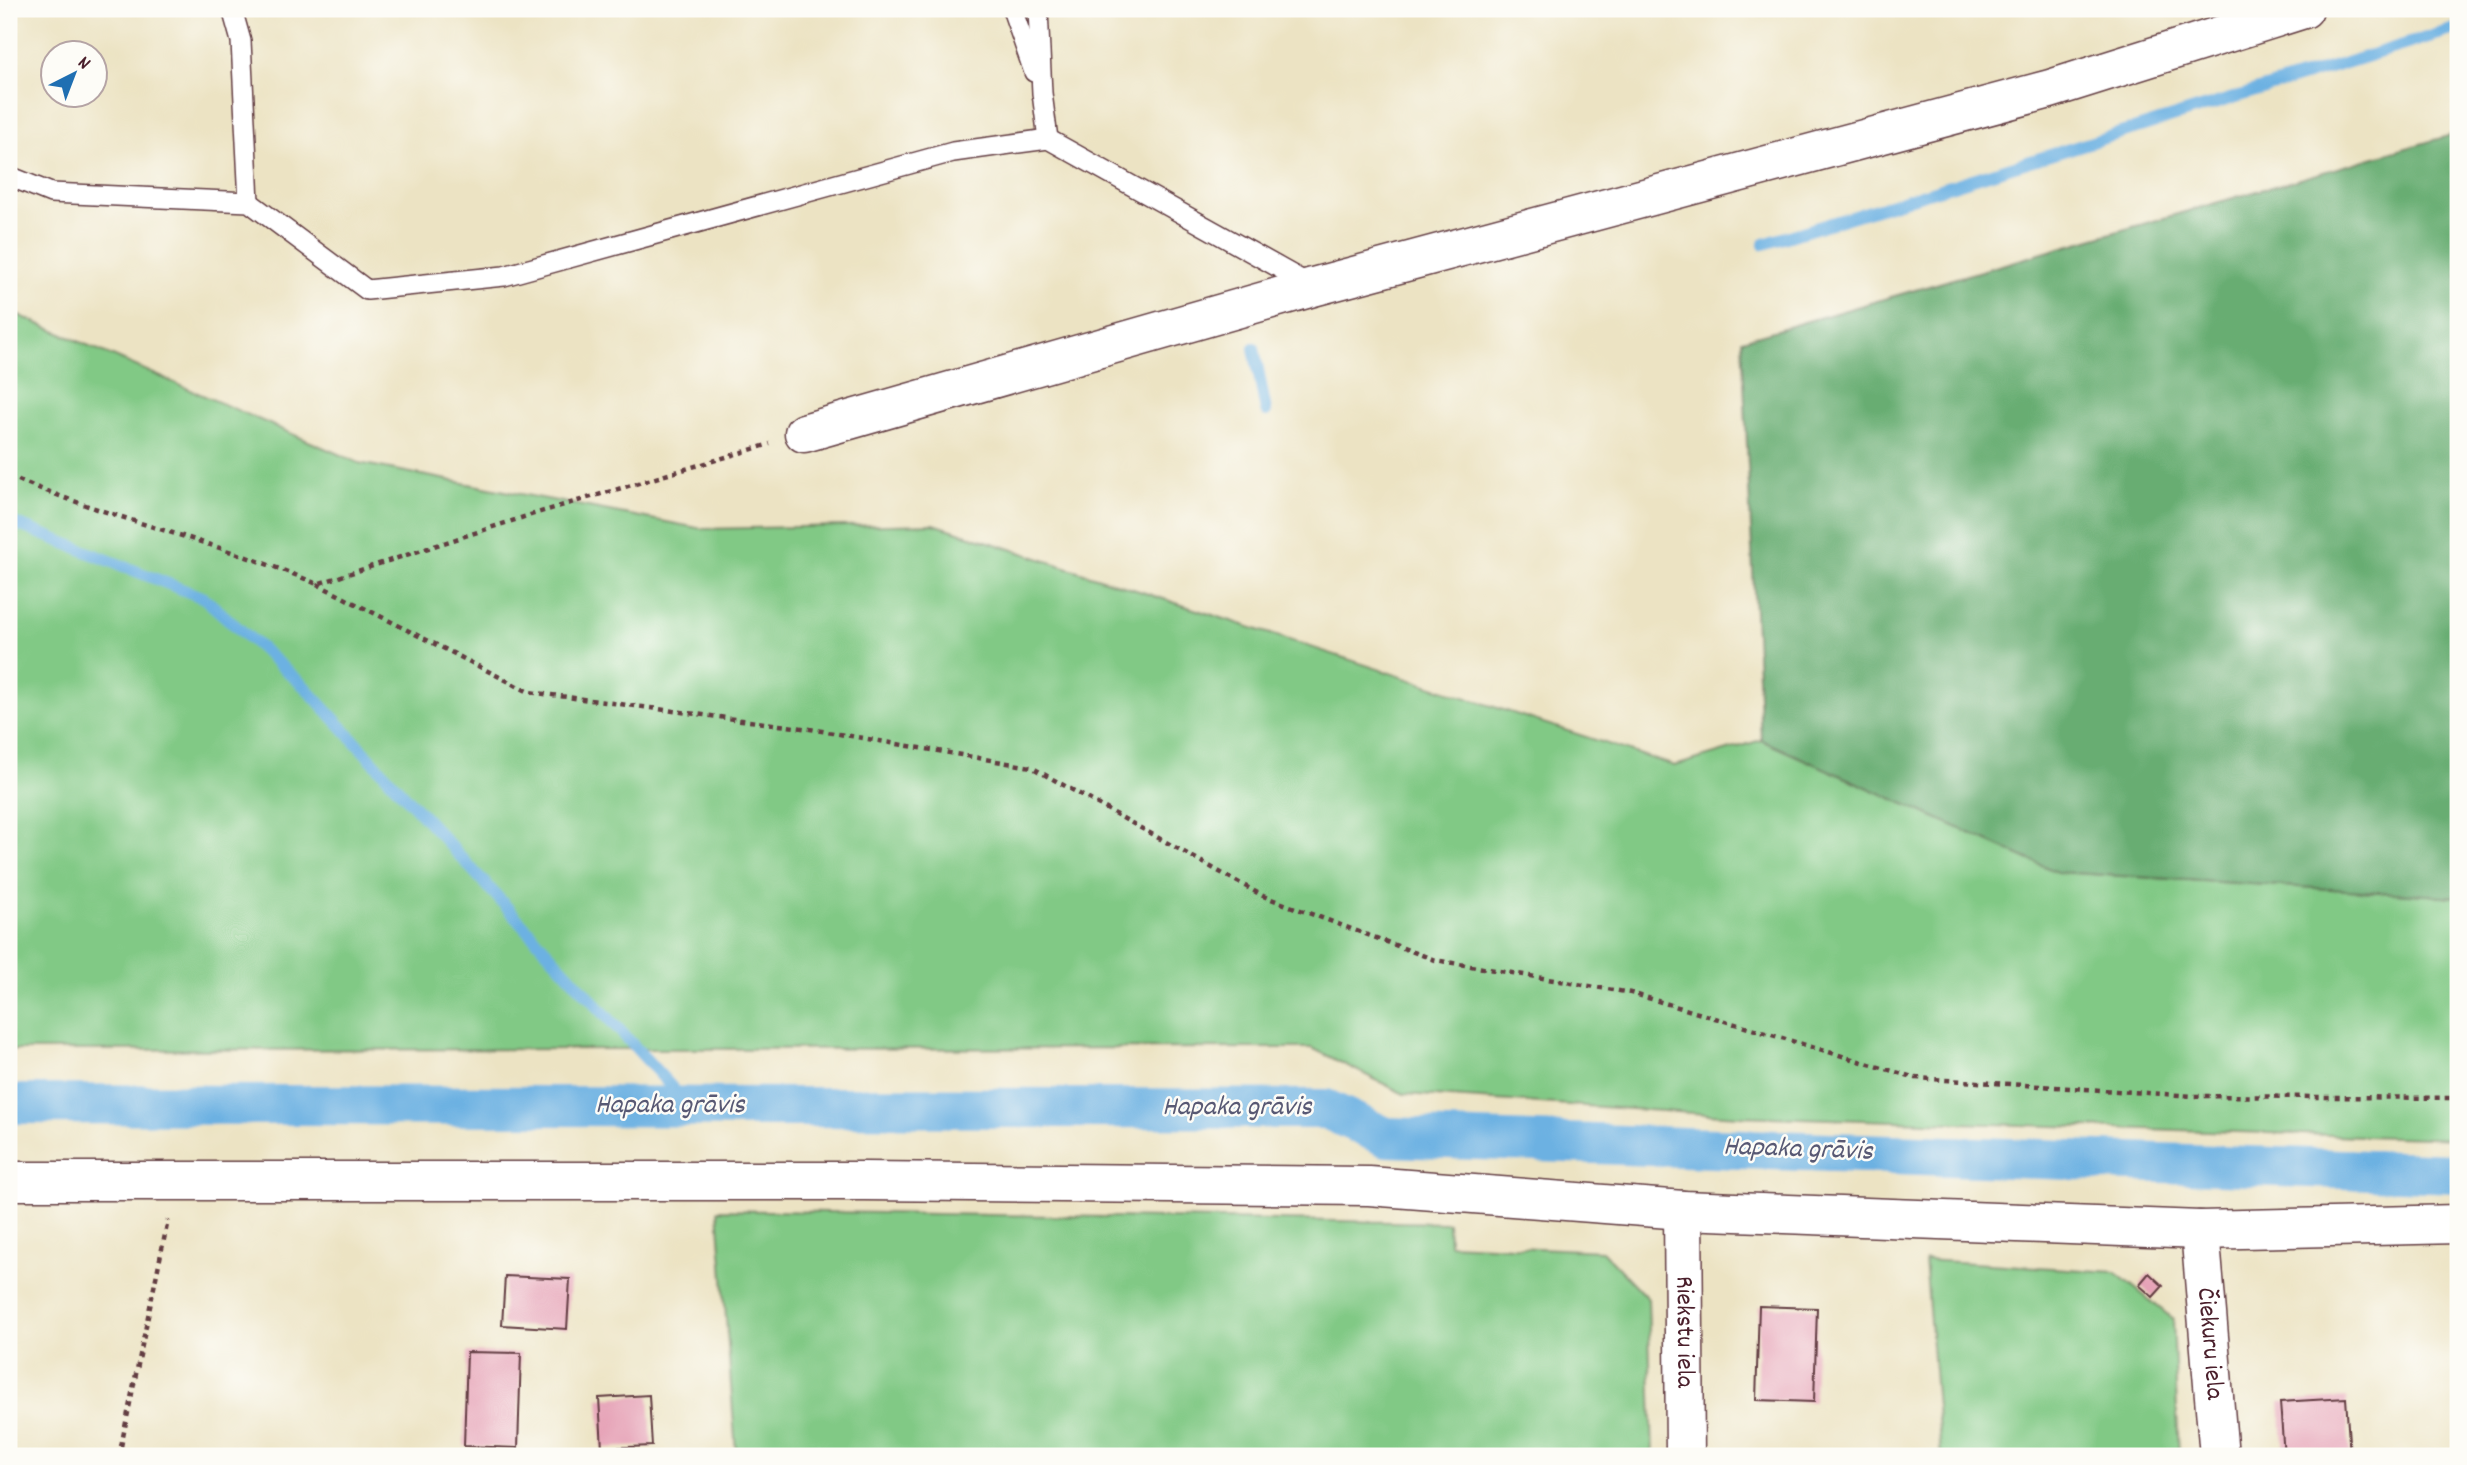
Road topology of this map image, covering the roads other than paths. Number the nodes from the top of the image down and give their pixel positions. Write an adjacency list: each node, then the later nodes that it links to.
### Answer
1 (232, 9): 8 (lane)
2 (1012, 9): 5 (lane)
3 (1038, 9): 5 (lane)
4 (2304, 9): 9 (street)
5 (1042, 93): 6 (lane)
6 (1048, 139): 8 (lane); 9 (lane)
7 (9, 176): 8 (lane)
8 (248, 202)
9 (1313, 287): 10 (street)
10 (804, 433)
11 (9, 1181): 12 (street)
12 (1684, 1210): 14 (street); 15 (street, Riekstu iela)
13 (2458, 1224): 14 (street)
14 (2200, 1230): 16 (street, Čiekuru iela)
15 (1685, 1456)
16 (2219, 1456)

